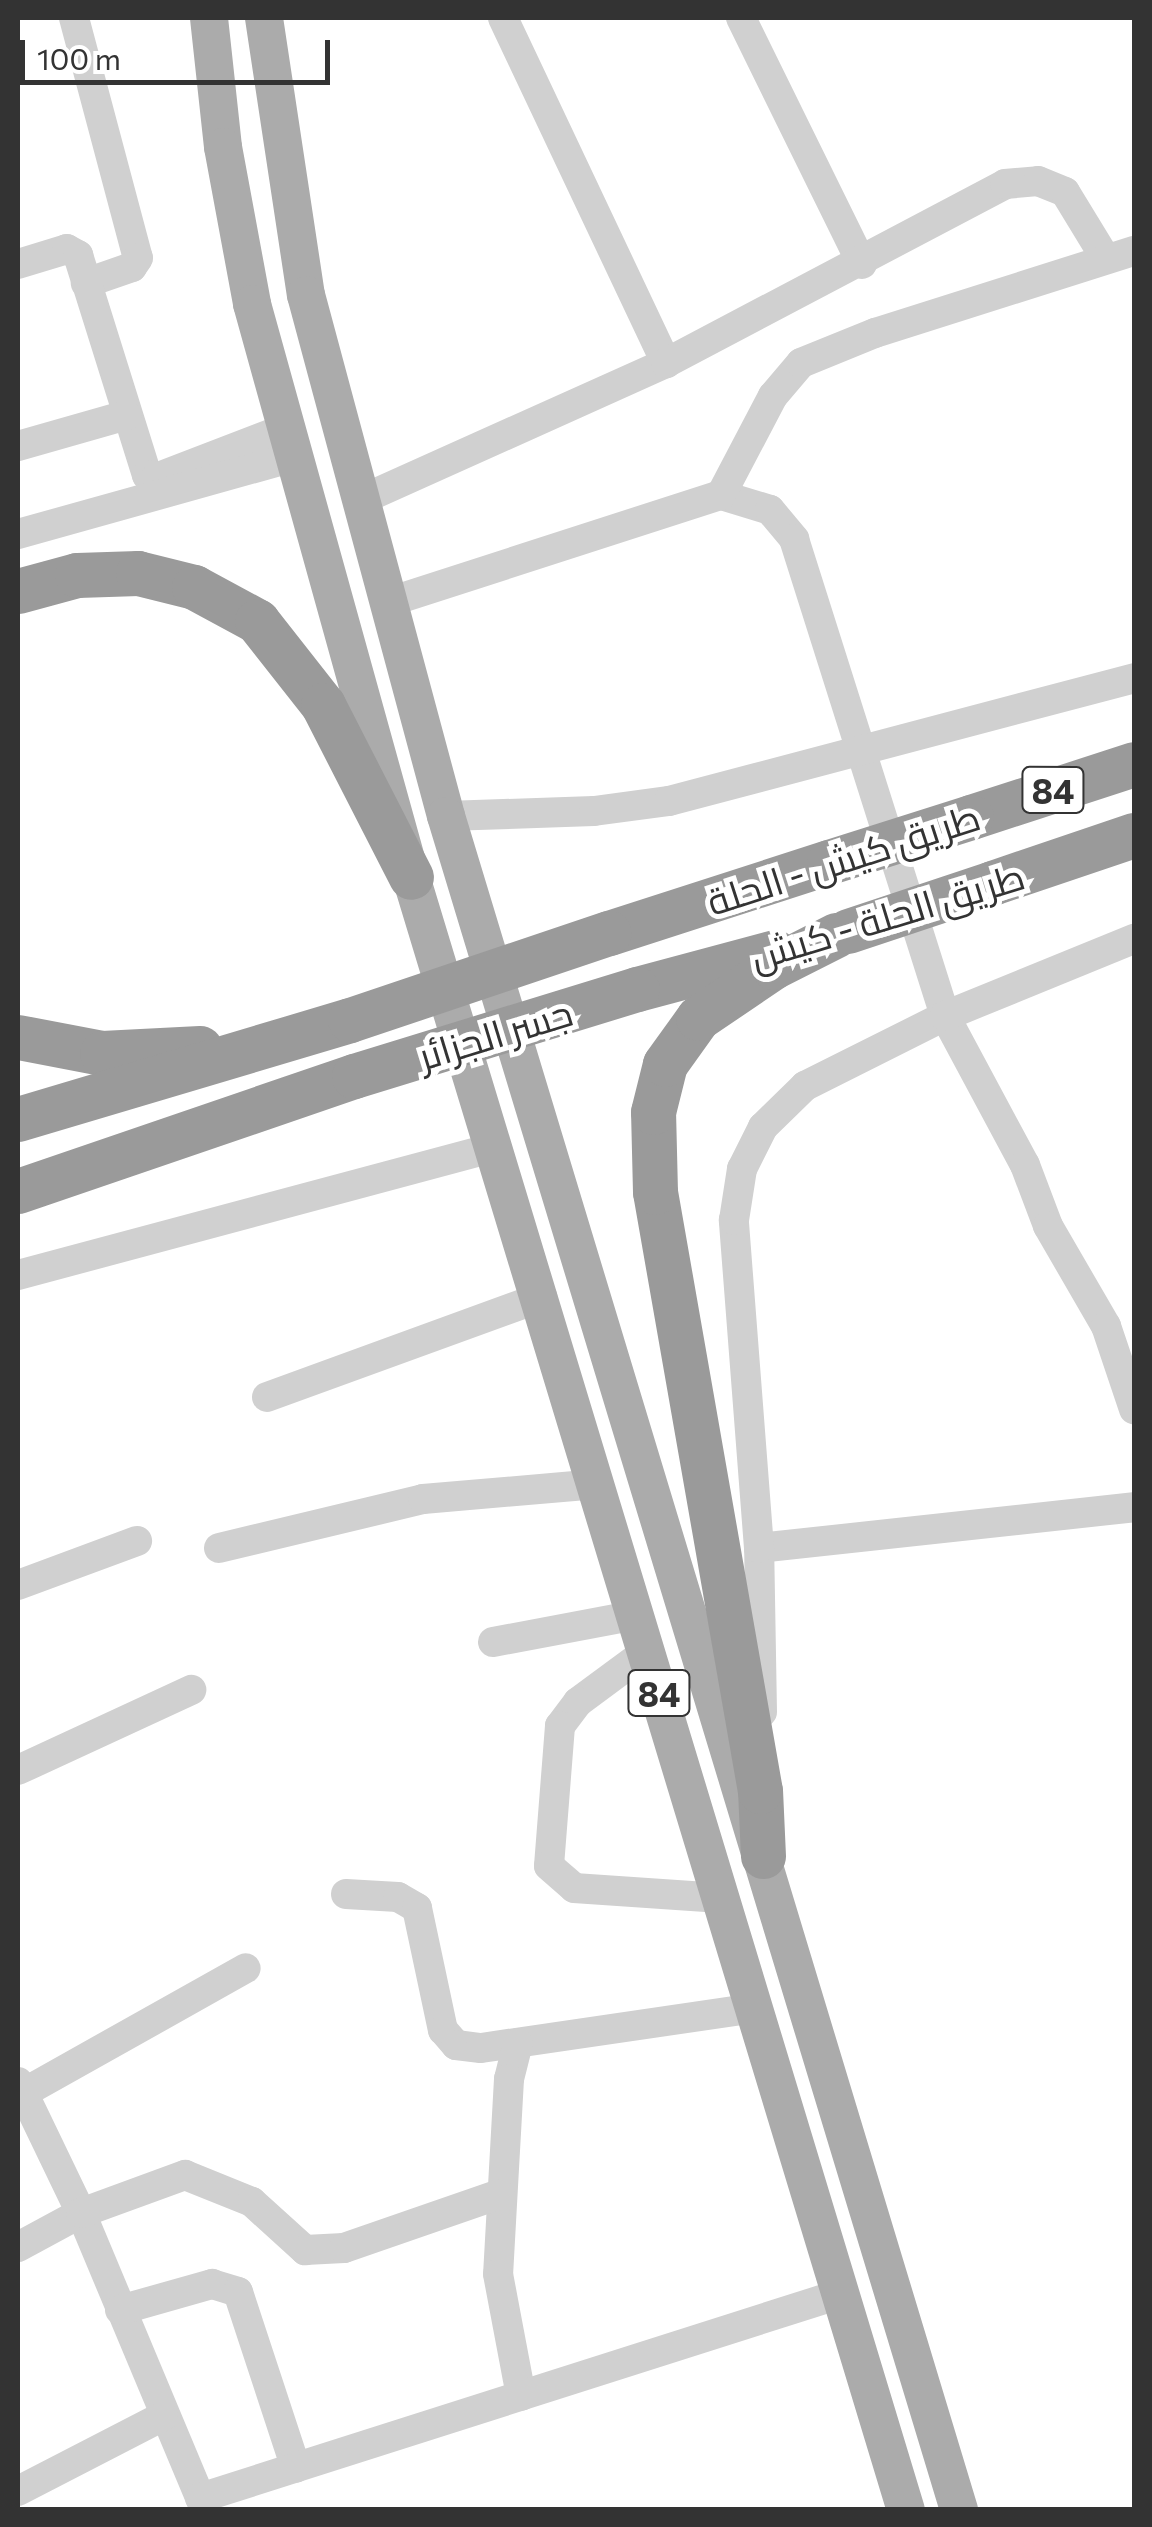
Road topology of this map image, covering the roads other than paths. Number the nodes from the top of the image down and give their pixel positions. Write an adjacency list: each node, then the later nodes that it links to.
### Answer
1 (74, 18): 9 (street)
2 (210, 18): 12 (main road)
3 (264, 18): 15 (main road)
4 (503, 18): 10 (street)
5 (742, 18): 8 (street)
6 (1119, 253): 8 (street); 14 (street)
7 (18, 264): 9 (street)
8 (862, 264): 10 (street)
9 (86, 283): 11 (street)
10 (666, 363): 15 (street)
11 (127, 415): 12 (street); 13 (street)
12 (290, 442): 16 (street); 24 (main road)
13 (18, 446)
14 (722, 495): 18 (street); 20 (street)
15 (361, 500): 18 (main road)
16 (18, 534)
17 (18, 591): 24 (highway)
18 (388, 602): 22 (main road)
19 (1134, 678): 20 (street)
20 (862, 753): 22 (street); 29 (street)
21 (1134, 764): 25 (highway, طريق كيش - الحلة / 84, bridge)
22 (446, 816): 51 (main road)
23 (1134, 835): 26 (highway, طريق الحلة - كيش / 84, bridge)
24 (411, 877): 33 (main road, 84)
25 (609, 933): 30 (highway, جسر الجزائر / 84, bridge)
26 (842, 933): 28 (highway, طريق الحلة - كيش); 50 (highway)
27 (1134, 938): 29 (street)
28 (637, 989): 34 (highway, جسر الجزائر, bridge)
29 (945, 1016): 38 (street); 43 (street)
30 (306, 1034): 31 (highway); 32 (highway)
31 (18, 1037)
32 (18, 1119)
33 (496, 1147): 35 (street); 36 (main road, 84)
34 (18, 1190)
35 (18, 1274)
36 (542, 1297): 37 (street); 39 (main road, 84)
37 (267, 1397)
38 (1134, 1409)
39 (597, 1484): 42 (street); 45 (main road, 84)
40 (1134, 1507): 43 (street)
41 (137, 1542): 44 (street)
42 (219, 1548)
43 (759, 1548): 50 (street)
44 (18, 1585)
45 (636, 1615): 46 (street); 47 (main road, 84)
46 (493, 1642)
47 (647, 1651): 53 (main road, 84); 53 (street)
48 (191, 1690): 49 (street)
49 (18, 1770)
50 (760, 1791): 51 (highway)
51 (763, 1856): 56 (main road)
52 (346, 1894): 57 (street)
53 (721, 1898): 55 (main road, 84)
54 (246, 1968): 59 (street)
55 (754, 2008): 57 (street); 58 (main road, 84)
56 (815, 2036): 58 (main road); 60 (main road)
57 (518, 2043): 62 (street)
58 (767, 2047): 61 (main road, 84)
59 (20, 2090): 63 (street)
60 (832, 2092): 61 (main road); 73 (main road)
61 (786, 2106): 65 (main road, 84)
62 (500, 2194): 63 (street); 67 (street)
63 (81, 2213): 64 (street); 66 (street)
64 (18, 2247)
65 (840, 2294): 67 (street); 72 (main road, 84)
66 (120, 2310): 68 (street); 69 (street)
67 (521, 2396): 69 (street)
68 (163, 2416): 70 (street); 71 (street)
69 (296, 2468): 71 (street)
70 (18, 2491)
71 (202, 2504)
72 (906, 2510)
73 (959, 2510)

